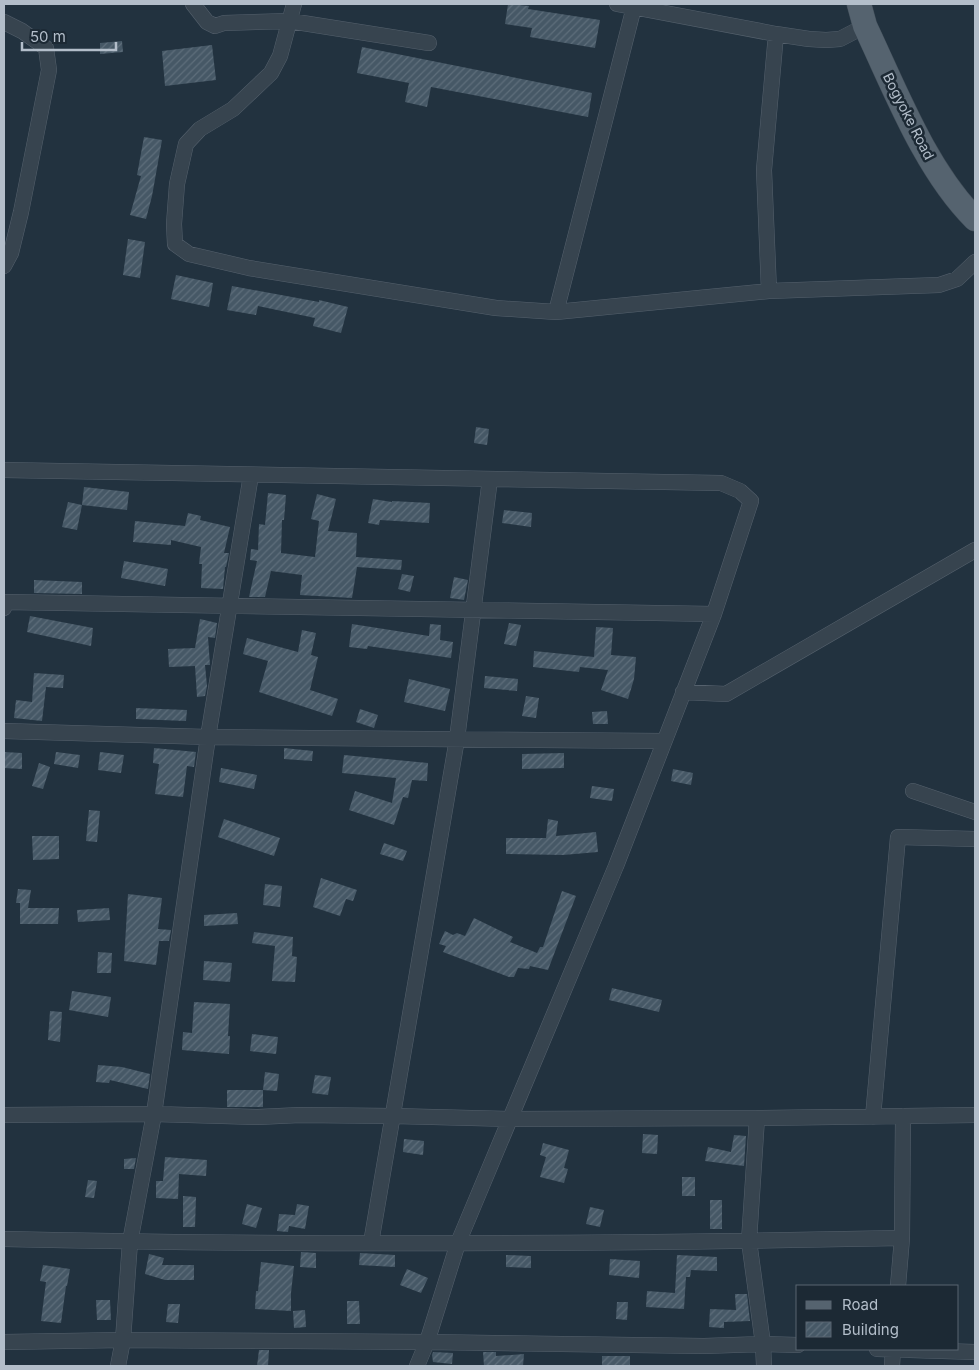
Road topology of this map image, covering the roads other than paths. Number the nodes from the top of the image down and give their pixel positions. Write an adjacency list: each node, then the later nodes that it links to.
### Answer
1 (193, 4): 6 (street)
2 (294, 4): 6 (street)
3 (617, 4): 4 (street)
4 (634, 7): 8 (street); 14 (street)
5 (862, 15): 8 (street); 10 (main road, Bogyoke Road)
6 (290, 21): 9 (street); 14 (street)
7 (4, 22): 12 (street)
8 (776, 34): 13 (street)
9 (429, 43)
10 (975, 219)
11 (975, 262): 13 (street)
12 (4, 266)
13 (769, 290): 14 (street)
14 (556, 312)
15 (4, 470): 16 (street)
16 (251, 475): 17 (street); 19 (street)
17 (490, 479): 21 (street); 22 (street)
18 (975, 550): 23 (street)
19 (229, 607): 20 (street); 21 (street); 25 (street)
20 (4, 608)
21 (473, 610): 22 (street); 26 (street)
22 (714, 614): 23 (street)
23 (683, 692): 27 (street)
24 (4, 731): 25 (street)
25 (208, 737): 26 (street); 31 (street)
26 (457, 739): 27 (street); 34 (street)
27 (664, 742): 38 (street)
28 (912, 791): 29 (street)
29 (975, 812)
30 (975, 839): 35 (street)
31 (154, 1114): 32 (street); 34 (street); 42 (street)
32 (4, 1115)
33 (975, 1115): 36 (street)
34 (394, 1116): 38 (street); 43 (street)
35 (873, 1116): 36 (street); 37 (street)
36 (903, 1116): 39 (street)
37 (757, 1118): 38 (street); 41 (street)
38 (510, 1119): 44 (street)
39 (902, 1238): 41 (street); 45 (street)
40 (4, 1239): 42 (street)
41 (749, 1241): 44 (street); 49 (street)
42 (130, 1242): 43 (street); 46 (street)
43 (371, 1243): 44 (street)
44 (458, 1243): 48 (street)
45 (898, 1285)
46 (122, 1340): 47 (street); 48 (street); 54 (street)
47 (4, 1342)
48 (427, 1342): 49 (street); 55 (street)
49 (763, 1344): 50 (street); 56 (street)
50 (796, 1345)
51 (893, 1350): 57 (street)
52 (920, 1350): 53 (street)
53 (975, 1352)
54 (118, 1366)
55 (417, 1366)
56 (764, 1366)
57 (892, 1366)

